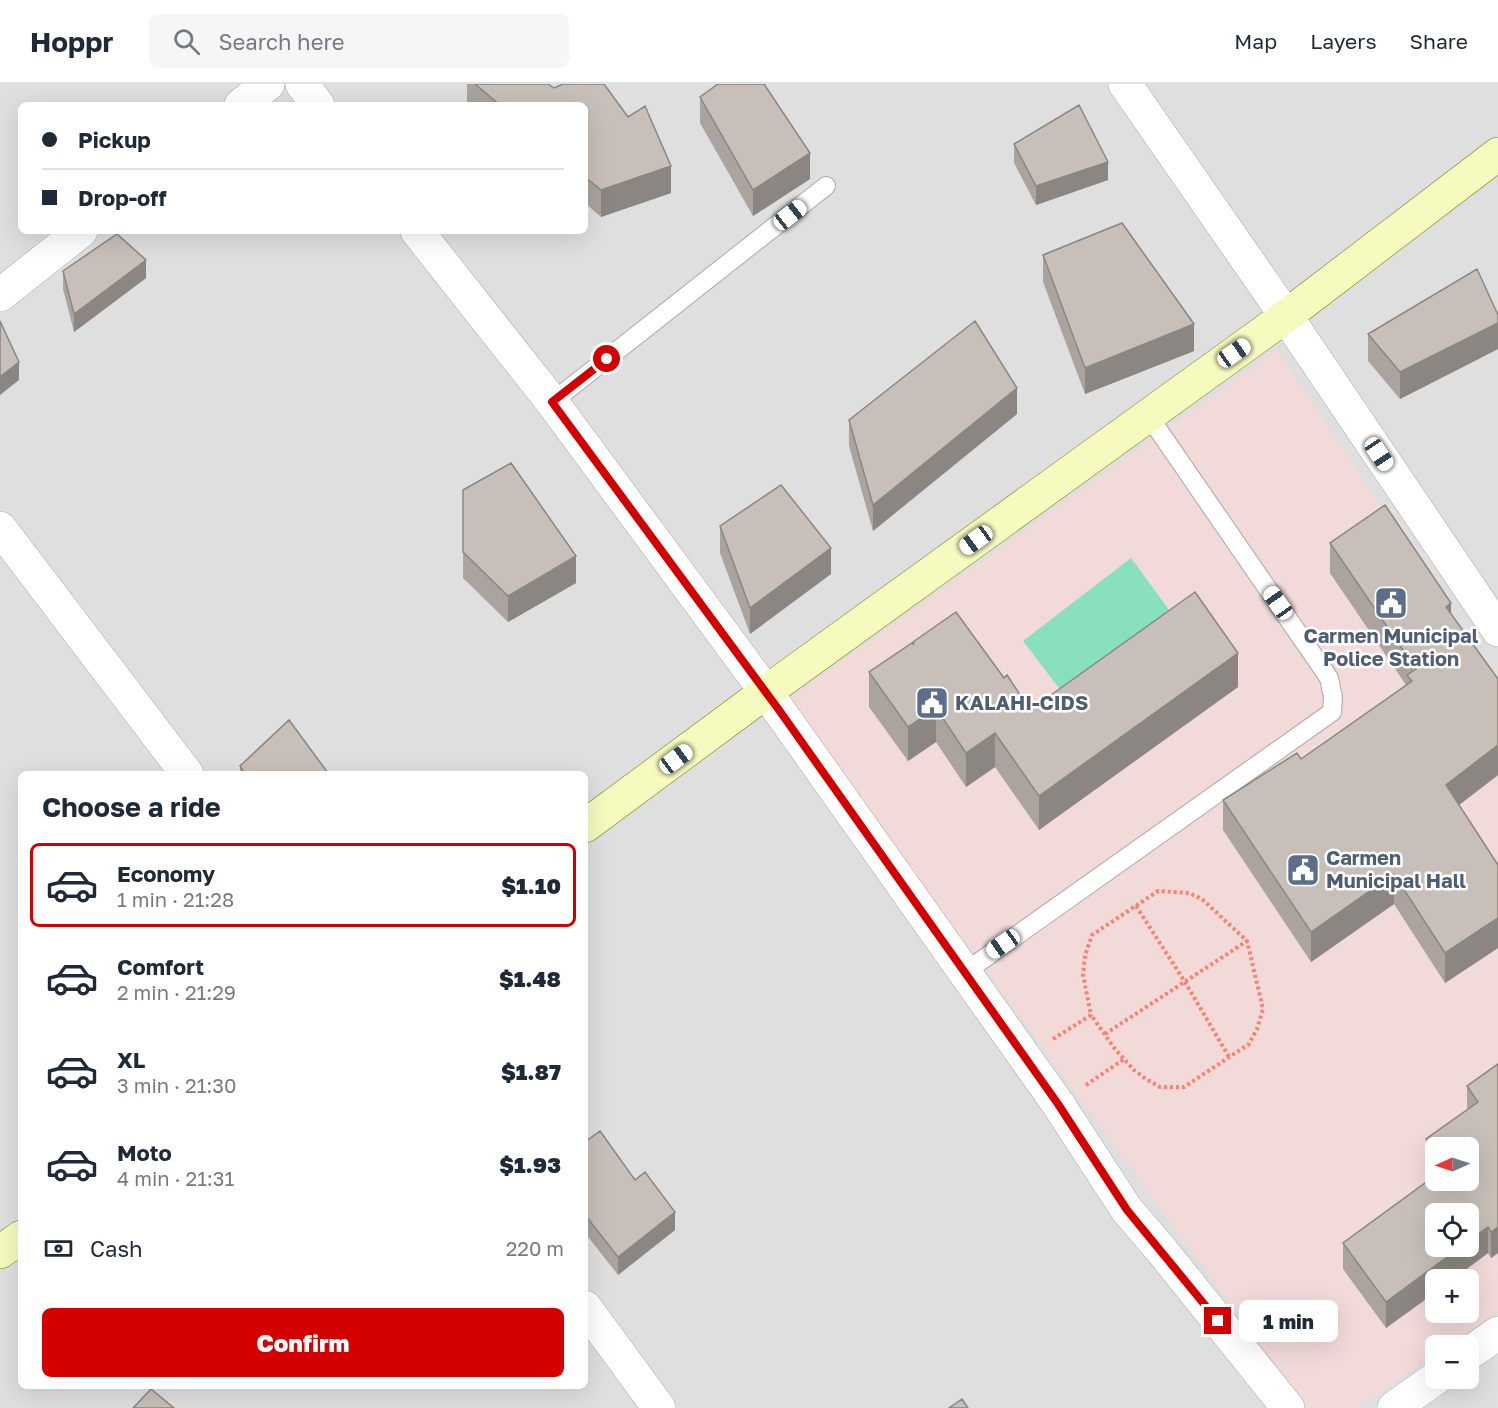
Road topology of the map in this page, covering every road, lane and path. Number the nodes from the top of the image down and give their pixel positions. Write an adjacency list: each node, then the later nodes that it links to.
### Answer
1 (268, 84): 4 (street)
2 (302, 84): 5 (street)
3 (1125, 84): 11 (street)
4 (245, 102)
5 (316, 102)
6 (1498, 154): 11 (street)
7 (826, 186): 12 (lane)
8 (77, 234): 10 (street)
9 (419, 234): 12 (street)
10 (0, 295)
11 (1286, 316): 13 (street); 15 (street)
12 (552, 402): 16 (street)
13 (1149, 415): 16 (street); 21 (lane)
14 (0, 528): 17 (street)
15 (1498, 630)
16 (766, 692): 18 (street); 21 (street)
17 (185, 771)
18 (588, 824)
19 (1136, 906): 20 (path); 22 (path); 23 (path)
20 (1247, 941): 22 (path); 26 (path)
21 (965, 972): 25 (street)
22 (1185, 982): 24 (path); 26 (path)
23 (1091, 1015): 24 (path); 25 (path)
24 (1105, 1034): 27 (path)
25 (1024, 1057): 28 (street)
26 (1229, 1057): 27 (path)
27 (1124, 1059): 28 (path)
28 (1058, 1104): 36 (street)
29 (18, 1239): 30 (street)
30 (0, 1252)
31 (588, 1311): 35 (street)
32 (1498, 1333): 33 (street)
33 (1479, 1346)
34 (1425, 1386): 37 (street)
35 (659, 1408)
36 (1288, 1408)
37 (1394, 1408)

